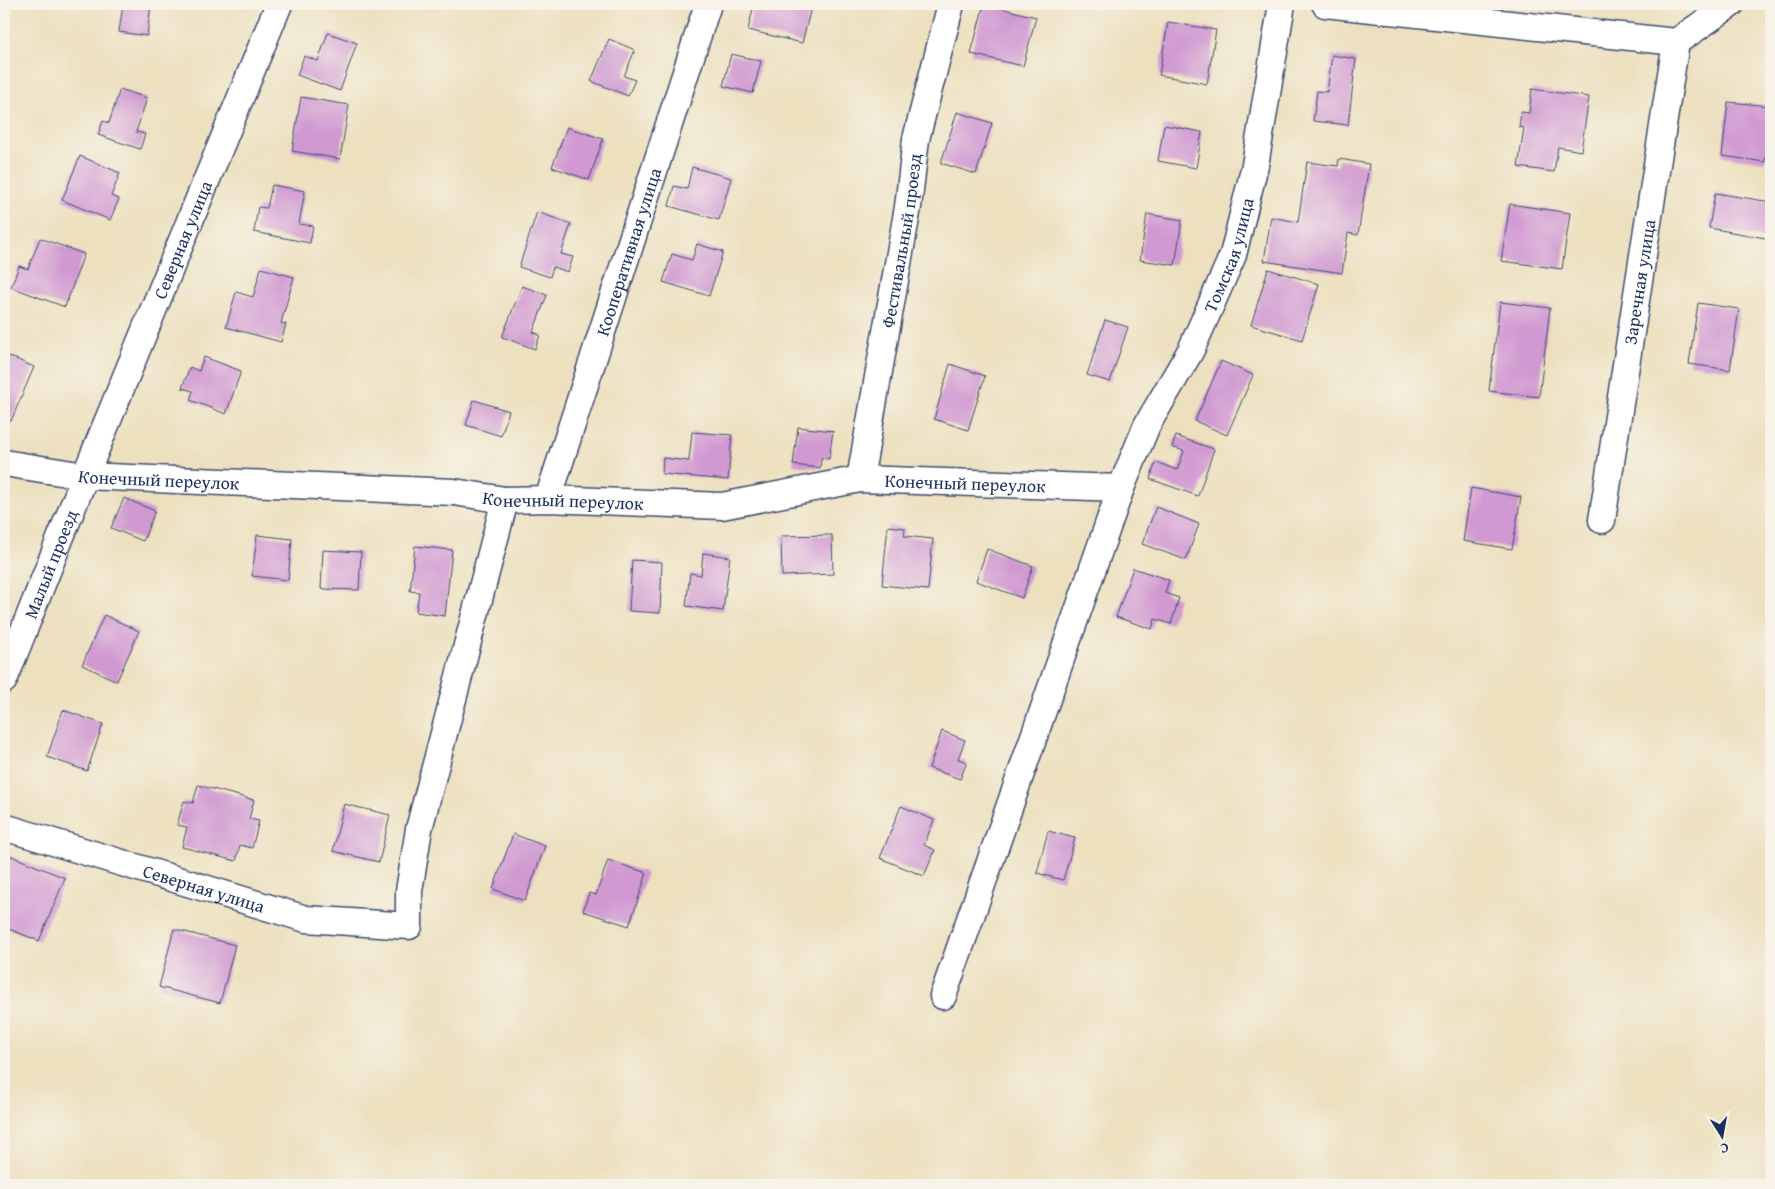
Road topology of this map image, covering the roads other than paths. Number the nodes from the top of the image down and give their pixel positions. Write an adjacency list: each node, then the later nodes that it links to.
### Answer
1 (279, 4): 9 (street, Северная улица)
2 (708, 4): 12 (street, Кооперативная улица)
3 (951, 4): 10 (street, Фестивальный проезд)
4 (1282, 4): 11 (street, Томская улица)
5 (1325, 4): 7 (street)
6 (1731, 4): 7 (street)
7 (1676, 42): 14 (street, Заречная улица)
8 (4, 463): 9 (street, Конечный переулок)
9 (85, 476): 13 (street, Конечный переулок); 15 (street, Малый проезд)
10 (860, 479): 11 (street, Конечный переулок); 12 (street, Конечный переулок)
11 (1121, 488): 17 (street, Томская улица)
12 (548, 499): 13 (street, Конечный переулок)
13 (505, 500): 16 (street, Северная улица)
14 (1602, 520)
15 (4, 680)
16 (4, 826)
17 (943, 996)

